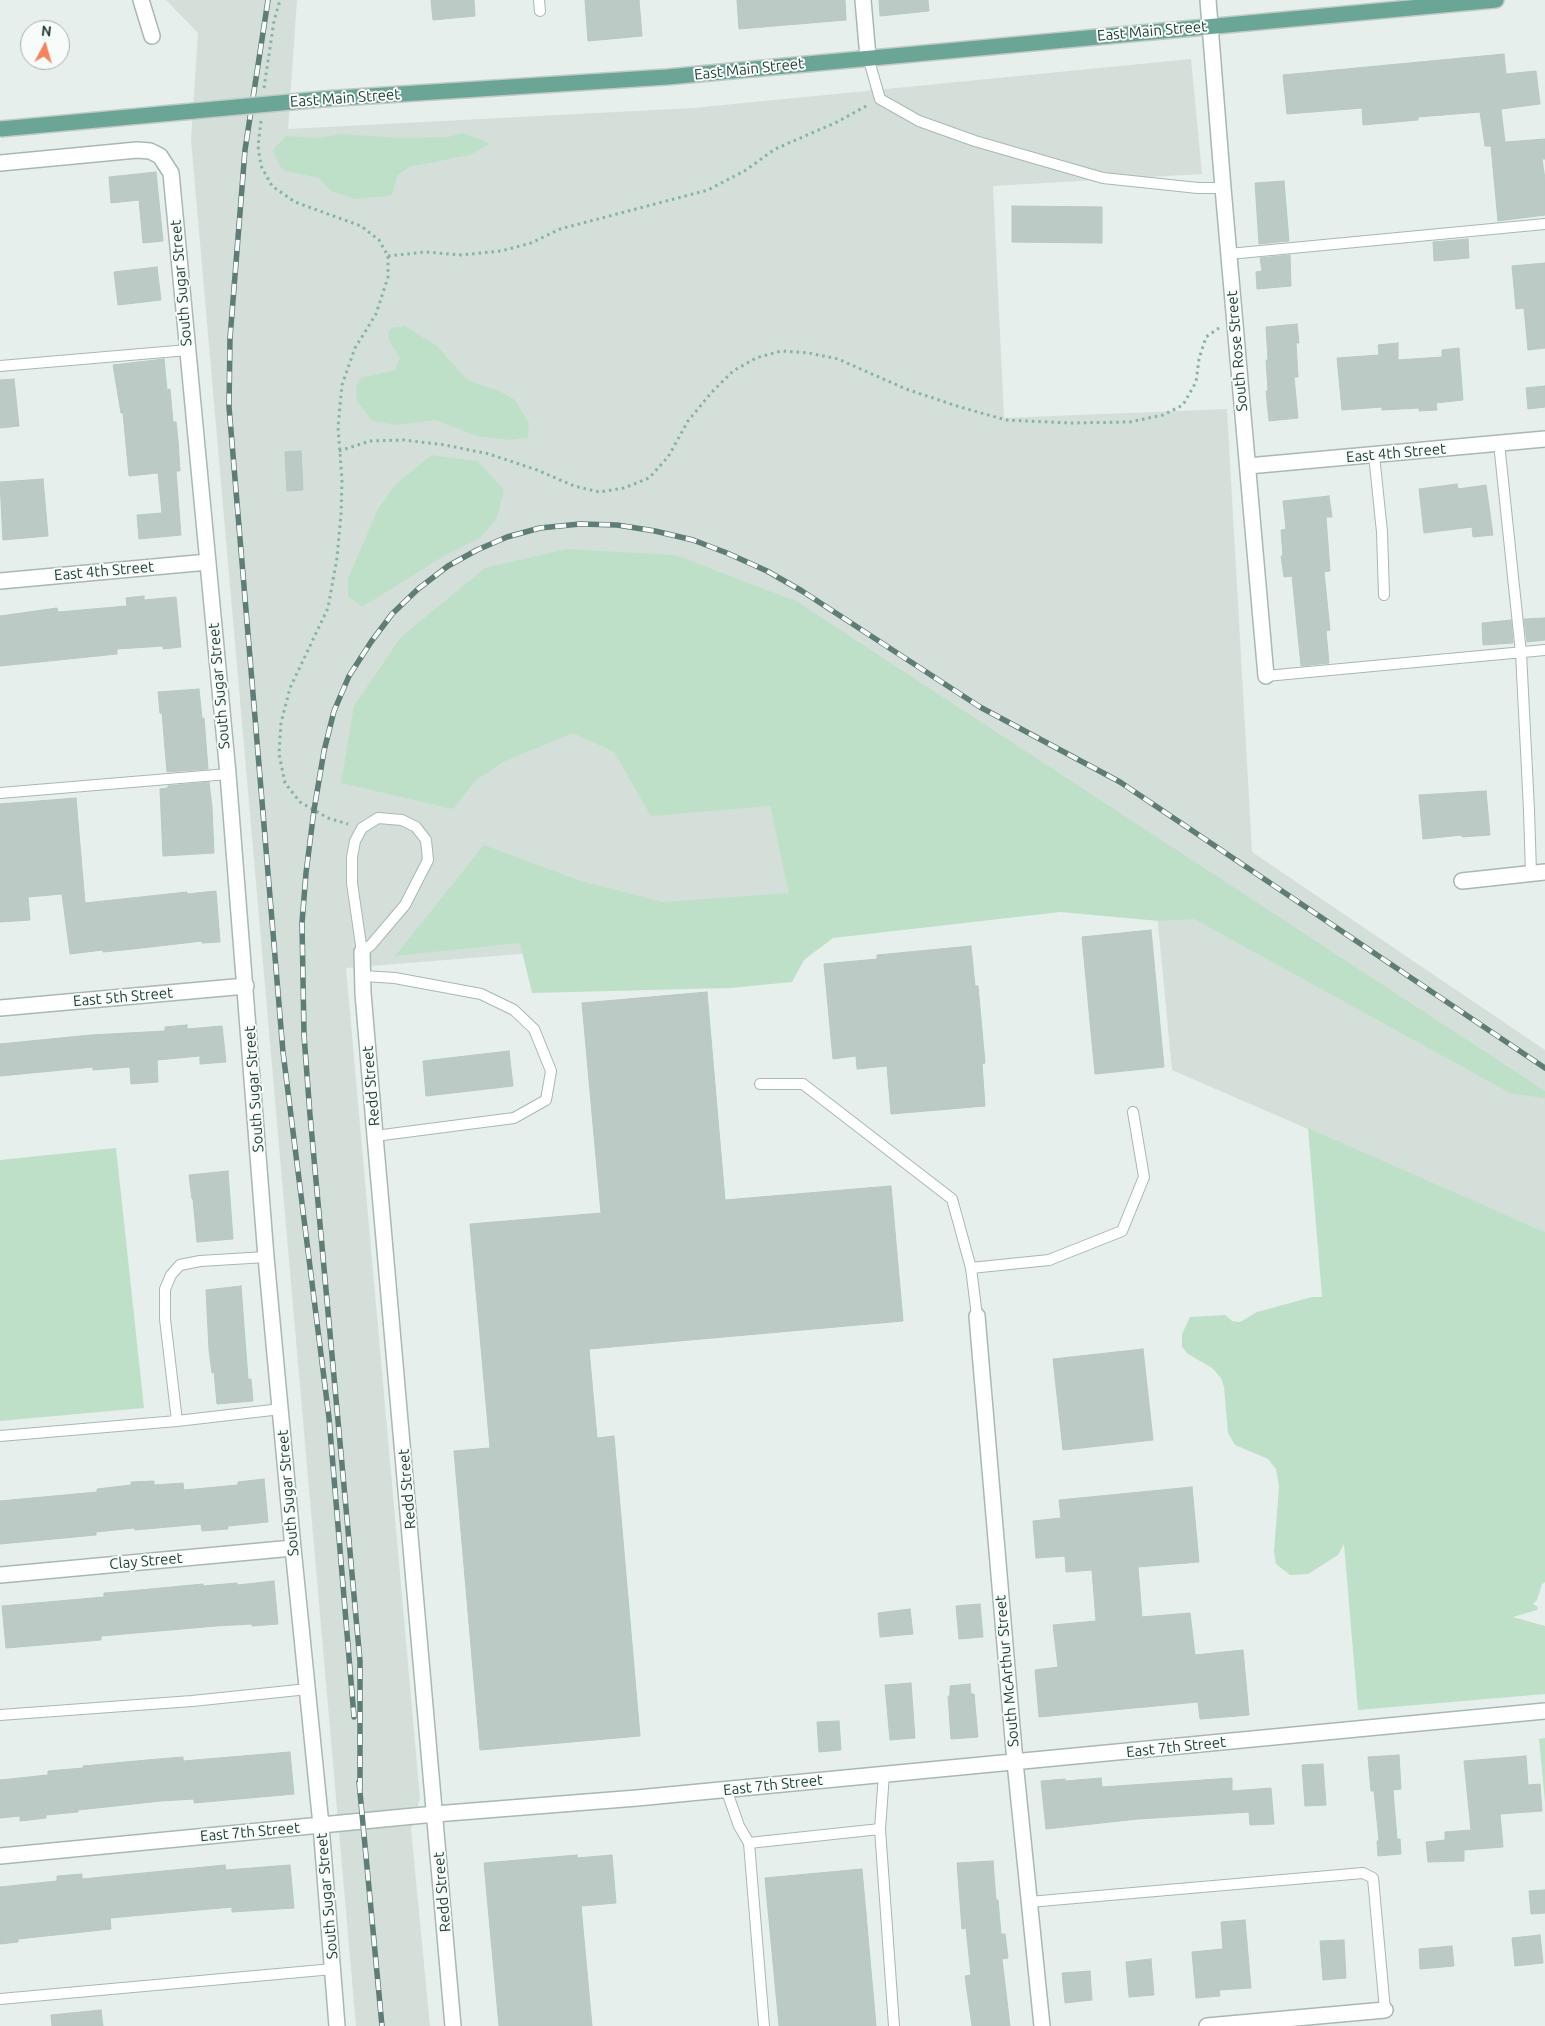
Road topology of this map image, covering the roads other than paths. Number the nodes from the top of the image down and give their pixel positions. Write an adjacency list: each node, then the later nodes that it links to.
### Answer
1 (142, 0): 6 (street)
2 (863, 0): 7 (street)
3 (1208, 0): 5 (street, South Rose Street)
4 (1496, 0): 5 (main road, East Main Street)
5 (1211, 26): 7 (main road, East Main Street); 10 (street, South Rose Street)
6 (152, 36)
7 (868, 57): 8 (main road, East Main Street, bridge); 10 (lane)
8 (0, 129)
9 (0, 163): 13 (street, South Sugar Street)
10 (1223, 188): 12 (street, South Rose Street)
11 (1545, 224): 12 (lane)
12 (1229, 254): 18 (street, South Rose Street)
13 (188, 350): 14 (lane); 19 (street, South Sugar Street)
14 (0, 366)
15 (1545, 439): 16 (street, East 4th Street)
16 (1499, 443): 17 (street, East 4th Street); 23 (lane)
17 (1374, 455): 18 (street, East 4th Street); 21 (lane)
18 (1248, 466): 24 (street, South Rose Street)
19 (208, 562): 20 (street, East 4th Street); 25 (street, South Sugar Street)
20 (0, 581)
21 (1384, 595)
22 (1545, 650): 23 (lane)
23 (1521, 652): 24 (lane); 27 (lane)
24 (1266, 676)
25 (228, 774): 26 (lane); 31 (street, South Sugar Street)
26 (0, 793)
27 (1538, 873): 28 (street)
28 (1462, 881)
29 (362, 952): 29 (lane); 30 (street, Redd Street)
30 (363, 976): 35 (street, Redd Street); 35 (lane)
31 (246, 986): 32 (street, East 5th Street); 36 (street, South Sugar Street)
32 (0, 1008)
33 (760, 1084): 37 (lane)
34 (1133, 1112): 37 (lane)
35 (375, 1136): 50 (street, Redd Street)
36 (266, 1257): 39 (street, South Sugar Street); 40 (lane)
37 (971, 1268): 38 (lane)
38 (977, 1316): 47 (street, South McArthur Street)
39 (281, 1409): 40 (lane); 42 (street, South Sugar Street)
40 (177, 1421): 41 (lane)
41 (0, 1436)
42 (293, 1548): 43 (street, Clay Street); 44 (street, South Sugar Street)
43 (0, 1575)
44 (308, 1689): 46 (lane); 51 (street, South Sugar Street)
45 (1545, 1711): 47 (street, East 7th Street)
46 (0, 1715)
47 (1015, 1762): 48 (street, East 7th Street); 55 (street, South McArthur Street)
48 (884, 1774): 49 (street, East 7th Street); 52 (lane)
49 (726, 1790): 50 (street, East 7th Street); 53 (lane)
50 (435, 1814): 51 (street, East 7th Street); 60 (street, Redd Street)
51 (321, 1826): 54 (street, East 7th Street); 56 (street, South Sugar Street)
52 (880, 1829): 53 (lane); 62 (lane)
53 (749, 1842): 61 (lane)
54 (0, 1856)
55 (1029, 1902): 58 (lane); 63 (street, South McArthur Street)
56 (333, 1969): 57 (lane); 59 (street, South Sugar Street)
57 (0, 1999)
58 (1385, 2010): 64 (street)
59 (337, 2026)
60 (453, 2026)
61 (764, 2026)
62 (894, 2026)
63 (1042, 2026)
64 (1207, 2026)

